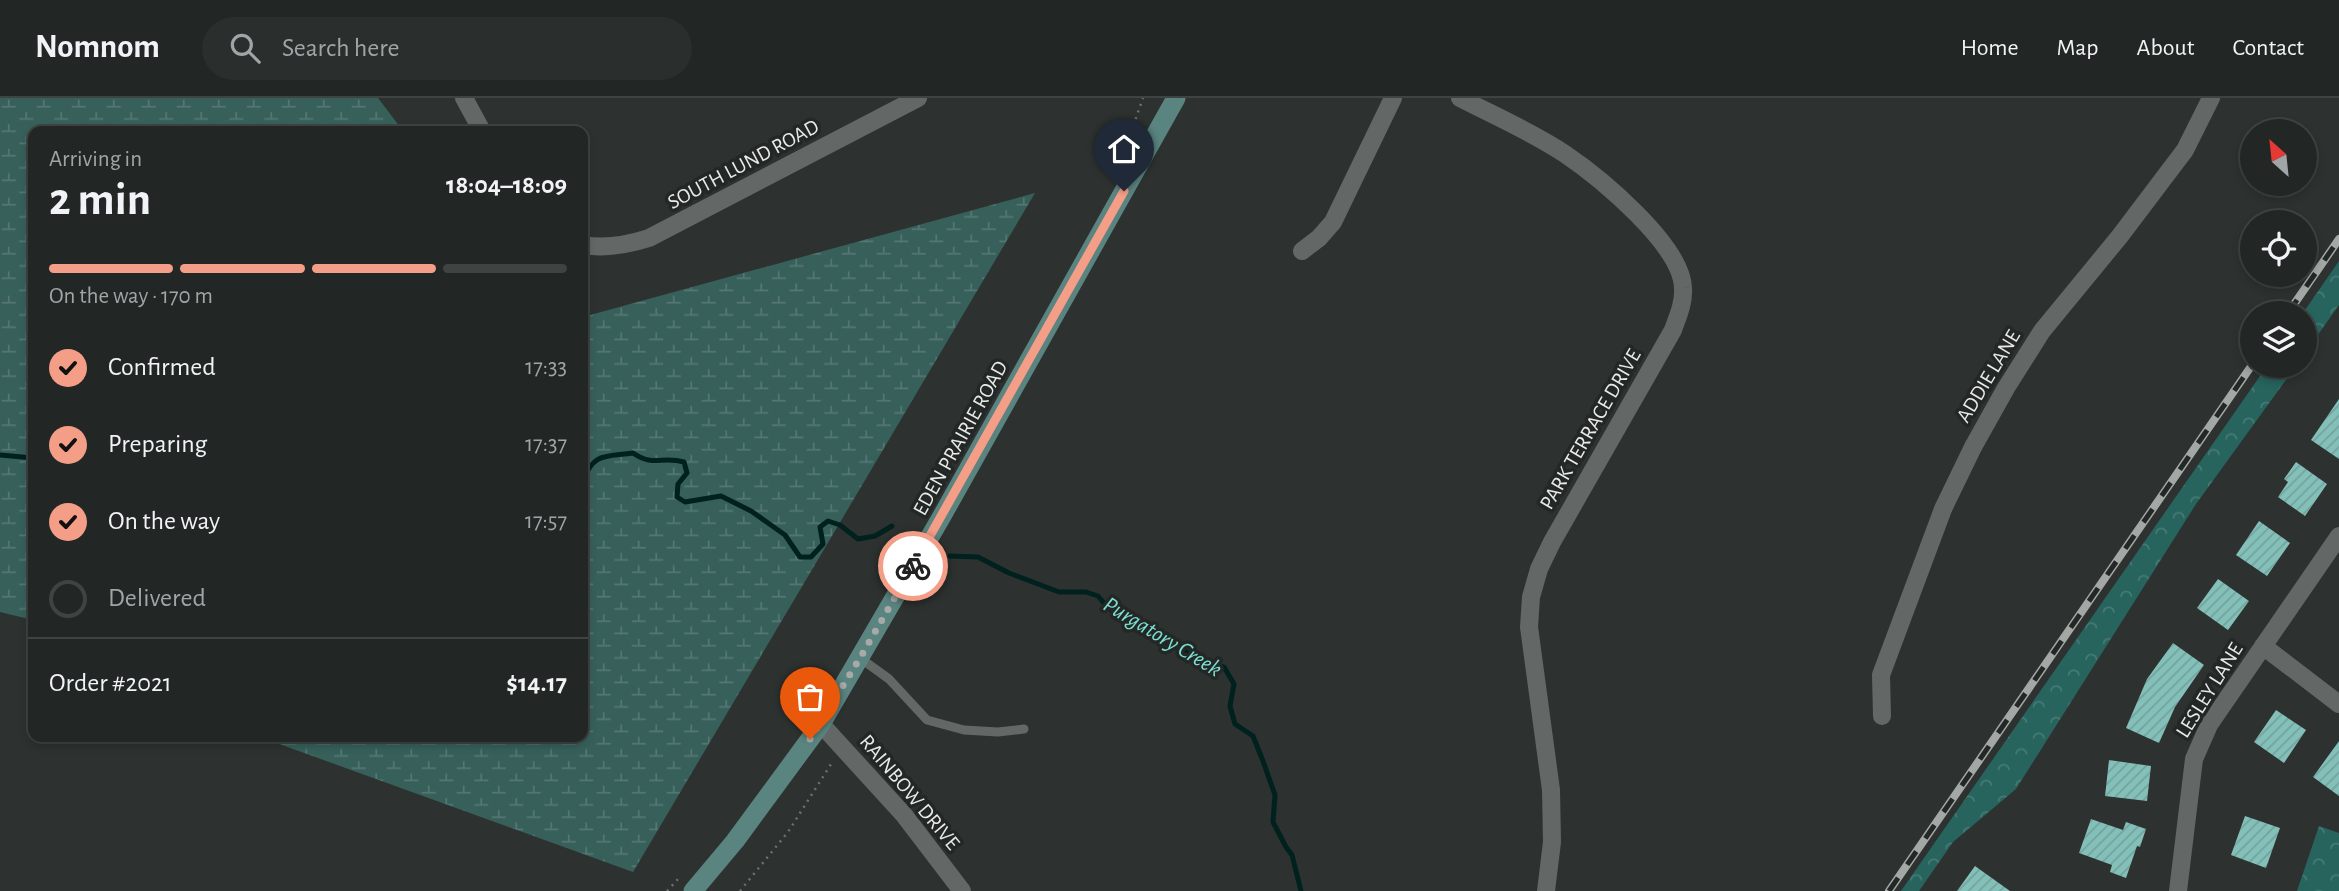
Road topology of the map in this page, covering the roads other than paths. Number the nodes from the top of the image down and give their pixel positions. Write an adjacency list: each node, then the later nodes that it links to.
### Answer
1 (464, 98): 7 (street)
2 (918, 98): 8 (street, SOUTH LUND ROAD)
3 (1176, 98): 12 (main road, EDEN PRAIRIE ROAD)
4 (1394, 98): 9 (street)
5 (1460, 98): 19 (street, PARK TERRACE DRIVE)
6 (2211, 98): 14 (street, ADDIE LANE)
7 (479, 126)
8 (588, 246)
9 (1302, 251)
10 (2339, 536): 11 (street, LESLEY LANE)
11 (2263, 646): 13 (street); 20 (street, LESLEY LANE)
12 (860, 658): 15 (main road, EDEN PRAIRIE ROAD); 16 (lane)
13 (2339, 704)
14 (1882, 716)
15 (821, 724): 17 (main road, EDEN PRAIRIE ROAD); 18 (street, RAINBOW DRIVE)
16 (1024, 729)
17 (687, 882)
18 (962, 891)
19 (1546, 891)
20 (2178, 891)

